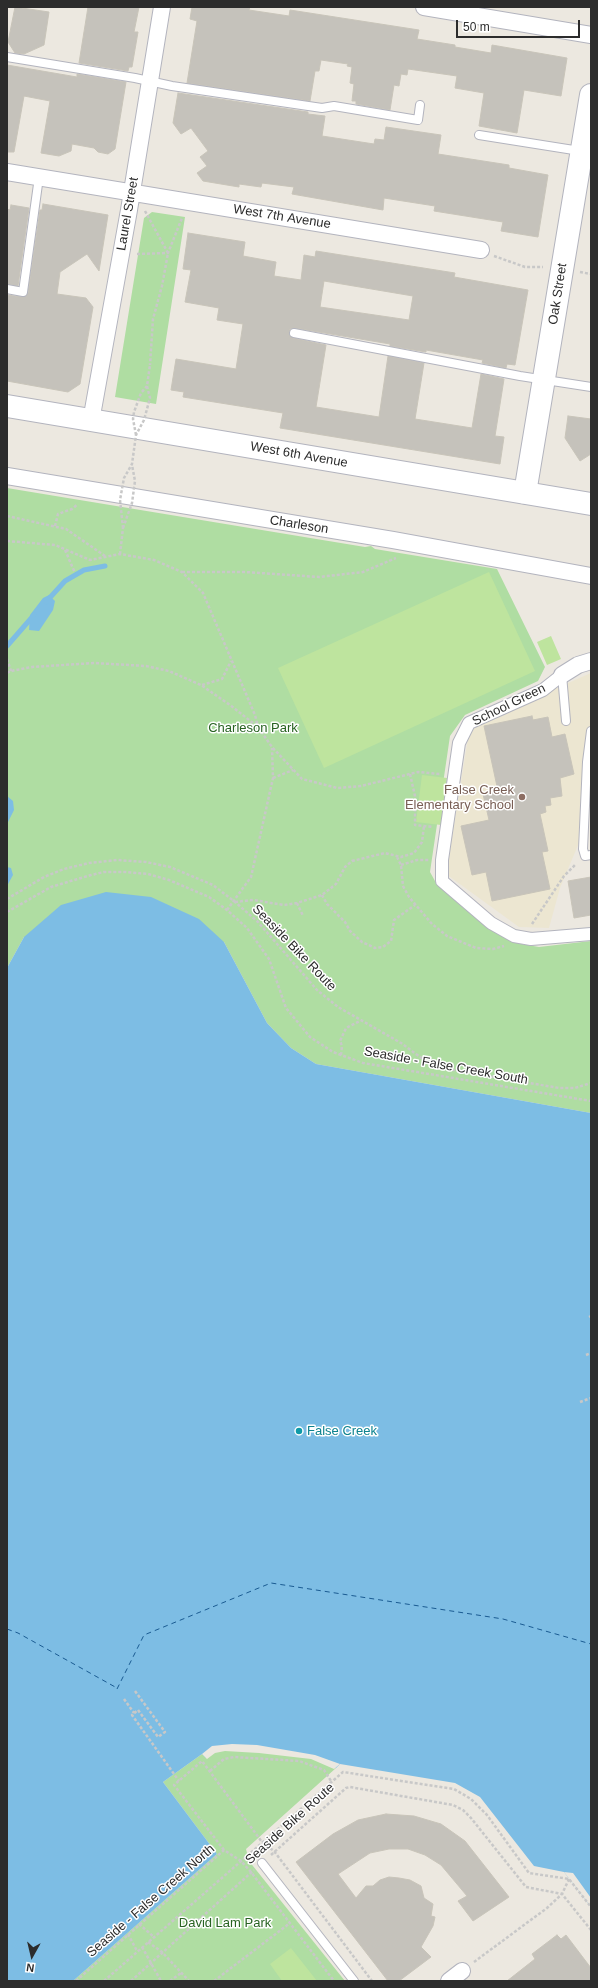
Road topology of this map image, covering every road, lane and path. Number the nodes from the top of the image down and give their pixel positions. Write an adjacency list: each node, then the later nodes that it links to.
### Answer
1 (162, 7): 6 (street, Laurel Street)
2 (424, 7): 3 (street)
3 (452, 9): 4 (street)
4 (591, 35)
5 (7, 57): 6 (lane)
6 (150, 82): 8 (lane); 13 (street, Laurel Street)
7 (591, 95): 10 (main road, Oak Street)
8 (420, 105)
9 (479, 135): 10 (lane)
10 (586, 152): 22 (main road, Oak Street)
11 (7, 172): 12 (street, West 7th Avenue)
12 (39, 177): 13 (street, West 7th Avenue); 20 (lane)
13 (132, 193): 16 (street, West 7th Avenue); 26 (street, Laurel Street)
14 (146, 212): 17 (path)
15 (182, 217): 17 (path)
16 (481, 250): 19 (path)
17 (168, 253): 18 (path); 23 (path, bridge)
18 (135, 254)
19 (550, 267)
20 (7, 289)
21 (294, 333): 22 (lane)
22 (545, 380): 24 (lane); 31 (main road, Oak Street)
23 (147, 386): 27 (path, bridge); 27 (path, bridge)
24 (591, 387)
25 (7, 406): 26 (main road, West 6th Avenue)
26 (91, 421): 31 (main road, West 6th Avenue)
27 (136, 435): 28 (path, bridge)
28 (132, 464): 35 (path, bridge); 35 (path, bridge)
29 (7, 476): 30 (street, Charleson)
30 (82, 488): 34 (path); 43 (street, Charleson)
31 (525, 493): 32 (main road, West 6th Avenue)
32 (591, 504)
33 (7, 516): 34 (path)
34 (55, 526): 39 (path)
35 (123, 528): 38 (path)
36 (7, 541): 37 (path)
37 (65, 550): 39 (path); 42 (path)
38 (120, 554): 39 (path); 41 (path)
39 (105, 556)
40 (396, 558): 41 (path)
41 (182, 572): 45 (path)
42 (75, 573)
43 (591, 576)
44 (7, 659): 47 (path)
45 (232, 660): 50 (path); 52 (path)
46 (591, 661): 49 (street)
47 (11, 671): 48 (path); 50 (path)
48 (7, 673)
49 (562, 675): 51 (lane); 57 (street, School Green)
50 (201, 685): 52 (path)
51 (566, 721)
52 (258, 727): 54 (path)
53 (591, 731): 61 (lane)
54 (272, 747): 55 (path); 58 (path)
55 (293, 770): 56 (path); 58 (path)
56 (410, 774): 57 (path); 59 (path)
57 (454, 776): 60 (street, School Green)
58 (273, 778): 68 (path)
59 (424, 826): 60 (path); 62 (path)
60 (447, 828): 75 (street, School Green)
61 (591, 855)
62 (397, 857): 65 (path); 66 (path)
63 (414, 861): 65 (path)
64 (575, 864): 75 (path)
65 (401, 865): 70 (path)
66 (322, 895): 69 (path); 70 (path)
67 (7, 900): 68 (path, Seaside Bike Route)
68 (235, 902): 69 (path); 71 (path); 76 (path, Seaside Bike Route)
69 (297, 903): 73 (path)
70 (415, 905): 75 (path)
71 (227, 910): 72 (path, Seaside - False Creek South); 77 (path, Seaside - False Creek South)
72 (7, 912)
73 (302, 916)
74 (591, 934): 75 (street, School Green)
75 (523, 938)
76 (360, 1021): 77 (path); 78 (path, Seaside Bike Route)
77 (340, 1055): 79 (path, Seaside - False Creek South)
78 (591, 1083)
79 (591, 1101)
80 (591, 1353): 81 (path)
81 (586, 1355)
82 (591, 1398): 83 (path)
83 (580, 1402)
84 (135, 1691): 86 (path)
85 (124, 1699): 86 (path)
86 (134, 1713): 88 (path)
87 (210, 1771): 88 (path); 89 (path); 90 (path)
88 (179, 1781): 91 (path)
89 (331, 1781): 90 (path); 96 (path)
90 (262, 1842): 92 (path); 93 (path)
91 (224, 1850): 93 (path, Seaside - False Creek North); 100 (path, Seaside - False Creek North)
92 (274, 1851): 94 (path, Seaside Bike Route); 97 (path, Seaside Bike Route); 120 (path)
93 (241, 1861): 95 (path, Seaside - False Creek North); 103 (path)
94 (262, 1863): 95 (path, Seaside Bike Route); 119 (lane)
95 (251, 1872): 99 (path, Seaside - False Creek North); 107 (path, Seaside Bike Route)
96 (569, 1879): 97 (path); 98 (path)
97 (562, 1894): 101 (path); 109 (path)
98 (591, 1908)
99 (290, 1923): 117 (path); 118 (path, Seaside - False Creek North)
100 (139, 1924): 102 (path, Seaside - False Creek North); 103 (path)
101 (591, 1930)
102 (128, 1934): 106 (path); 111 (path, Seaside - False Creek North)
103 (154, 1937): 104 (path)
104 (148, 1942): 105 (path); 107 (path)
105 (142, 1947): 106 (path); 108 (path)
106 (138, 1951): 112 (path)
107 (162, 1952): 108 (path, Seaside Bike Route); 110 (path)
108 (151, 1963): 113 (path, Seaside Bike Route); 114 (path)
109 (462, 1971): 121 (street)
110 (181, 1973): 115 (path); 116 (path)
111 (76, 1981)
112 (104, 1981)
113 (131, 1981)
114 (161, 1981)
115 (170, 1981)
116 (189, 1981)
117 (214, 1981)
118 (334, 1981)
119 (354, 1981)
120 (372, 1981)
121 (449, 1981)

